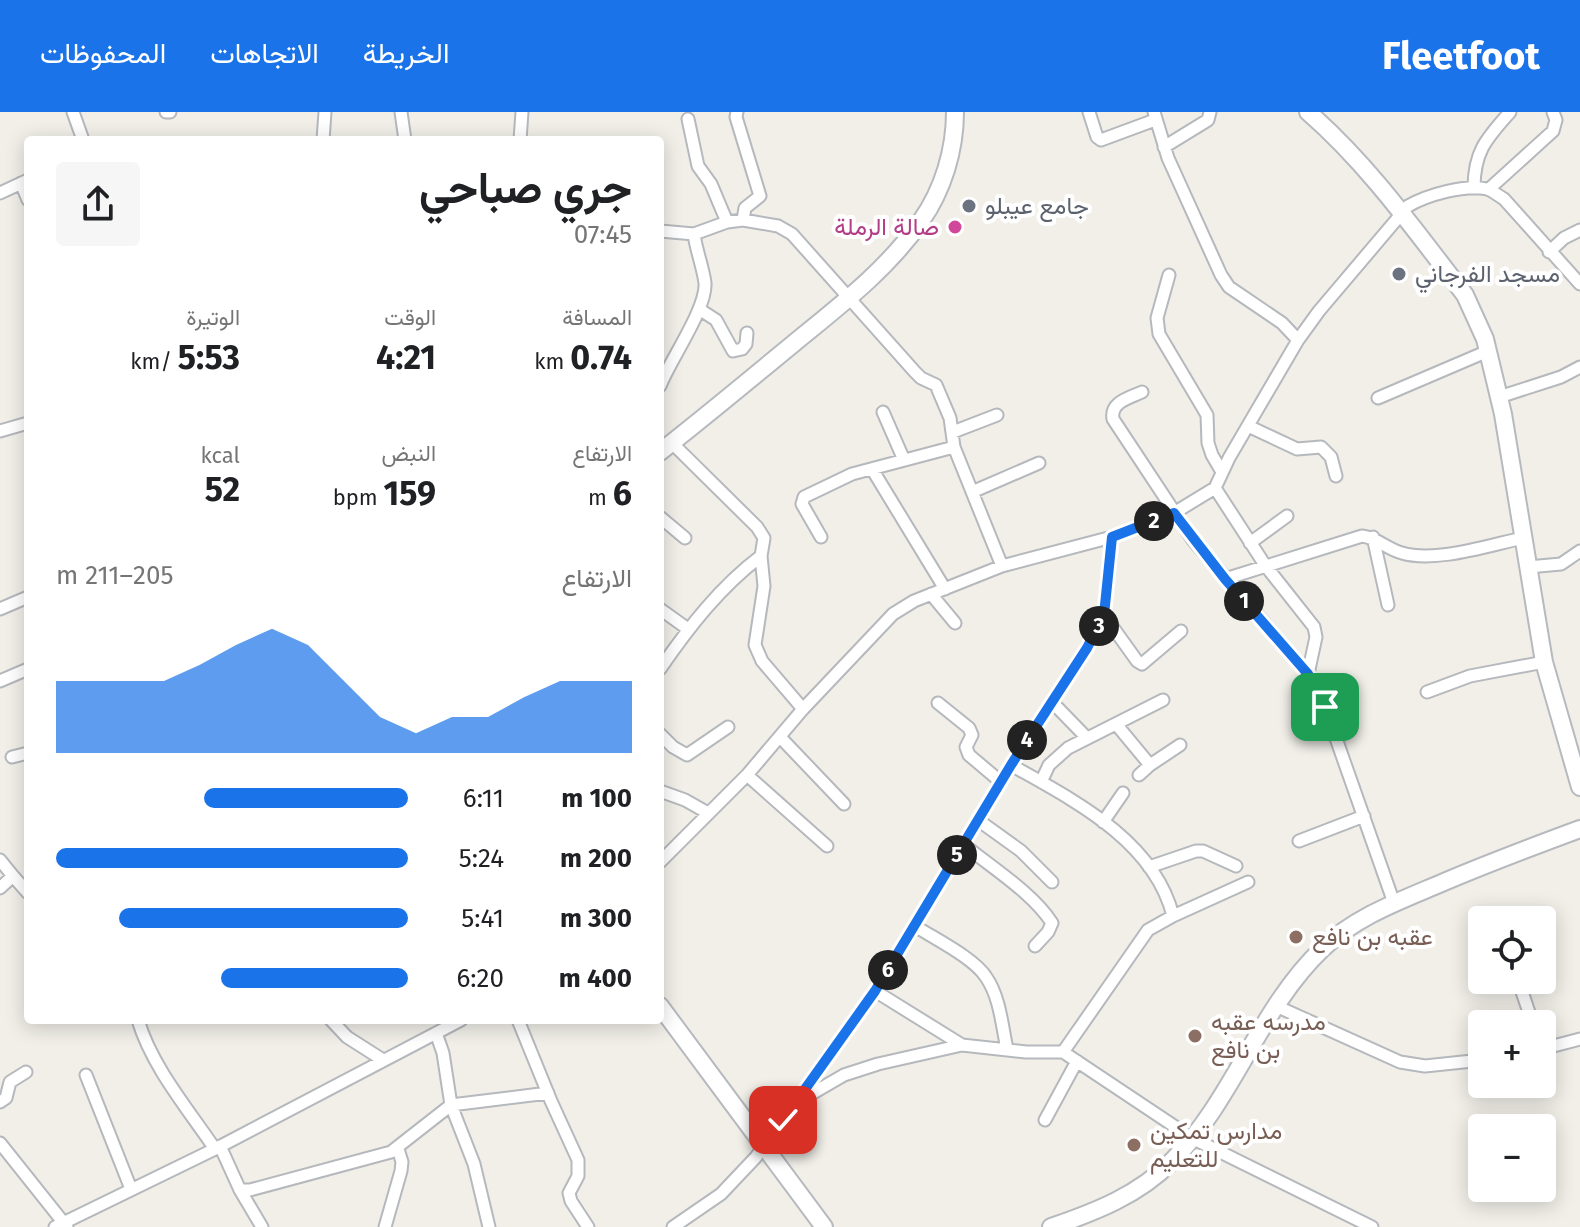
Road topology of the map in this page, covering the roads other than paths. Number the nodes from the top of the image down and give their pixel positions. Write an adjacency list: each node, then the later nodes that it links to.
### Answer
1 (73, 112): 14 (street)
2 (325, 112): 15 (street)
3 (401, 112): 16 (street)
4 (522, 112): 17 (street)
5 (737, 112): 24 (street)
6 (955, 112): 32 (street)
7 (1089, 112): 12 (street)
8 (1210, 112): 18 (street)
9 (1308, 112): 23 (street)
10 (1510, 112): 20 (street)
11 (1553, 112): 21 (street)
12 (1154, 116): 18 (street)
13 (688, 119): 25 (street)
14 (82, 136)
15 (323, 136)
16 (404, 136)
17 (520, 136)
18 (1164, 147): 35 (street)
19 (24, 181): 22 (street)
20 (1474, 188): 21 (street); 23 (street)
21 (1489, 189): 29 (street)
22 (0, 193)
23 (1402, 214): 35 (street); 36 (street)
24 (743, 220): 25 (street); 32 (street)
25 (727, 222): 28 (street)
26 (1580, 230): 29 (street)
27 (664, 231): 28 (street)
28 (694, 234): 33 (street)
29 (1549, 252): 31 (street)
30 (1169, 275): 53 (street)
31 (1580, 284)
32 (849, 299): 47 (street); 49 (street)
33 (699, 309): 34 (street); 38 (street)
34 (747, 333)
35 (1298, 340): 45 (street)
36 (1488, 351): 40 (street); 41 (street)
37 (1580, 367): 40 (street)
38 (664, 378)
39 (1142, 392): 57 (street)
40 (1499, 397): 64 (street)
41 (1378, 398)
42 (883, 412): 50 (street)
43 (997, 415): 47 (street)
44 (24, 424): 46 (street)
45 (1248, 426): 53 (street); 54 (street)
46 (0, 431)
47 (953, 432): 48 (street)
48 (954, 447): 50 (street); 56 (street)
49 (666, 448): 67 (street)
50 (904, 460): 52 (street)
51 (1039, 463): 56 (street)
52 (872, 469): 60 (street); 72 (street)
53 (1222, 472): 55 (street)
54 (1336, 476)
55 (1215, 488): 57 (street); 65 (street)
56 (972, 492): 69 (street)
57 (1174, 513): 61 (street); 71 (street)
58 (1287, 516): 65 (street)
59 (664, 520): 63 (street)
60 (821, 537)
61 (1112, 537): 69 (street); 78 (street)
62 (1373, 537): 64 (street); 68 (street); 75 (street)
63 (685, 538)
64 (1523, 538): 70 (street)
65 (1250, 543): 68 (street)
66 (1580, 551): 70 (street)
67 (761, 556): 80 (street); 91 (street)
68 (1265, 565): 71 (street); 85 (street)
69 (1002, 566): 72 (street)
70 (1528, 567): 82 (street)
71 (1225, 579): 85 (street)
72 (945, 589): 73 (street)
73 (931, 594): 79 (street); 91 (street)
74 (24, 599): 76 (street)
75 (1388, 605)
76 (0, 609)
77 (664, 612): 80 (street)
78 (1104, 615): 81 (street); 89 (street)
79 (955, 623)
80 (688, 629): 83 (street)
81 (1181, 631)
82 (1544, 662): 87 (street); 106 (street)
83 (664, 663)
84 (24, 671): 86 (street)
85 (1308, 674): 111 (street)
86 (0, 681)
87 (1427, 692)
88 (1163, 700): 92 (street)
89 (1052, 702): 96 (street); 100 (street)
90 (938, 703): 104 (street)
91 (803, 709): 95 (street)
92 (1116, 724): 96 (street); 101 (street)
93 (728, 727): 94 (street)
94 (664, 738)
95 (781, 738): 102 (street); 109 (street)
96 (1087, 738): 105 (street)
97 (1180, 745): 101 (street)
98 (24, 754): 99 (street)
99 (12, 757)
100 (1011, 765): 104 (street); 105 (street)
101 (1150, 765): 103 (street)
102 (747, 775): 110 (street); 117 (street)
103 (1139, 775)
104 (1001, 782): 112 (street)
105 (1041, 782): 113 (street)
106 (1580, 787)
107 (664, 792): 110 (street)
108 (1123, 793): 113 (street)
109 (844, 804)
110 (708, 813): 118 (street)
111 (1364, 816): 115 (street); 127 (street)
112 (978, 820): 116 (street); 123 (street)
113 (1103, 822): 121 (street)
114 (1580, 829): 127 (street)
115 (1299, 841)
116 (963, 844): 129 (street); 130 (street)
117 (827, 846)
118 (664, 858)
119 (0, 860): 122 (street)
120 (1236, 866): 121 (street)
121 (1149, 867): 128 (street)
122 (13, 876): 125 (street); 126 (street)
123 (1052, 882)
124 (1248, 882): 128 (street)
125 (0, 888)
126 (24, 888)
127 (1394, 903): 132 (street)
128 (1173, 916): 143 (street)
129 (915, 926): 131 (street); 142 (street)
130 (1035, 946)
131 (875, 991): 140 (street); 151 (street)
132 (1276, 1006): 146 (street); 154 (street)
133 (664, 1012): 157 (street)
134 (139, 1024): 156 (street)
135 (335, 1024): 144 (street)
136 (453, 1024): 138 (street)
137 (520, 1024): 149 (street)
138 (436, 1033): 144 (street); 152 (street)
139 (1580, 1039): 141 (street)
140 (962, 1045): 142 (street); 151 (street)
141 (1556, 1045)
142 (1007, 1049): 143 (street)
143 (1063, 1052): 145 (street)
144 (383, 1060): 156 (street)
145 (1077, 1061): 153 (street); 154 (street)
146 (1468, 1061)
147 (26, 1072): 150 (street)
148 (86, 1075): 159 (street)
149 (548, 1093): 152 (street); 165 (street)
150 (0, 1102)
151 (797, 1102): 157 (street)
152 (451, 1105): 158 (street); 164 (street)
153 (1045, 1120)
154 (1192, 1138): 168 (street); 169 (street)
155 (0, 1143): 161 (street)
156 (217, 1148): 159 (street); 160 (street)
157 (763, 1148): 166 (street); 167 (street)
158 (398, 1149): 160 (street); 163 (street)
159 (131, 1189): 161 (street)
160 (240, 1190): 162 (street)
161 (62, 1225)
162 (262, 1227)
163 (385, 1227)
164 (489, 1227)
165 (588, 1227)
166 (673, 1227)
167 (824, 1227)
168 (1051, 1227)
169 (1372, 1227)

